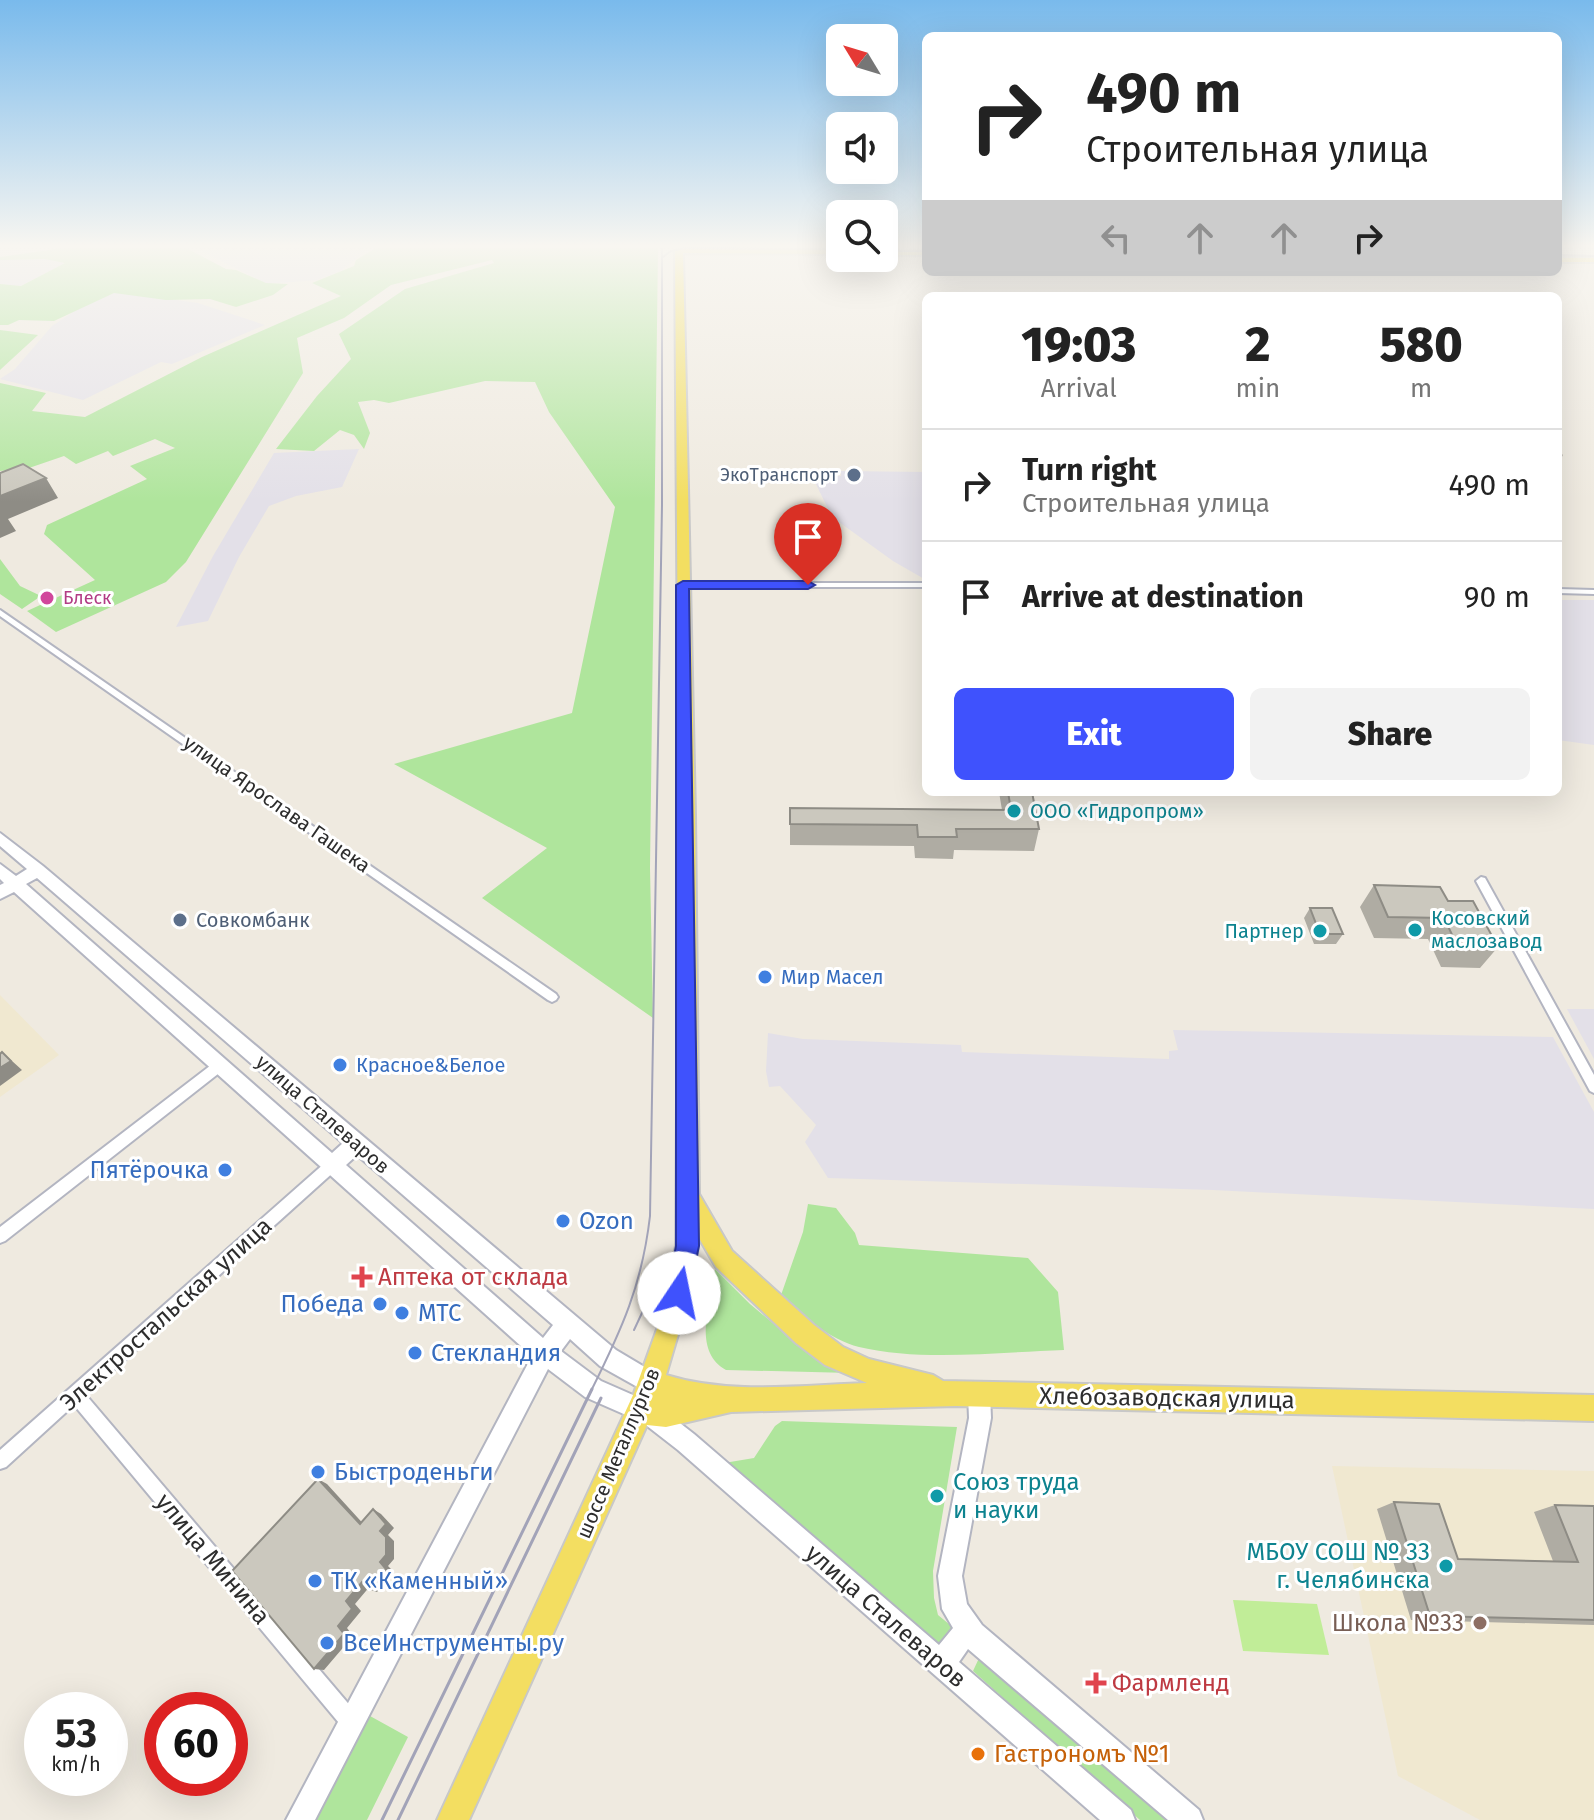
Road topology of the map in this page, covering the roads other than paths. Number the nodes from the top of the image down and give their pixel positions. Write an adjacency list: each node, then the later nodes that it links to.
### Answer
1 (680, 333): 2 (main road, шоссе Металлургов)
2 (683, 585): 3 (street); 17 (main road, шоссе Металлургов)
3 (922, 585)
4 (1562, 591): 5 (street)
5 (1594, 592)
6 (0, 612): 12 (street, улица Ярослава Гашека)
7 (0, 838): 9 (main road, улица Сталеваров)
8 (0, 870): 11 (main road, улица Сталеваров)
9 (38, 870): 11 (main road); 15 (main road, улица Сталеваров)
10 (1481, 881): 14 (street)
11 (8, 889): 13 (main road, улица Сталеваров)
12 (552, 997)
13 (219, 1066): 16 (main road, улица Сталеваров); 18 (street)
14 (1594, 1087)
15 (357, 1143): 16 (main road); 19 (main road, улица Сталеваров)
16 (331, 1166): 20 (main road, улица Сталеваров); 22 (street, Электростальская улица)
17 (687, 1194): 21 (main road, шоссе Металлургов); 23 (main road)
18 (0, 1236)
19 (568, 1324): 20 (main road); 21 (main road, улица Сталеваров)
20 (545, 1353): 26 (main road, улица Сталеваров); 30 (main road)
21 (650, 1383): 24 (main road, Хлебозаводская улица); 26 (main road, шоссе Металлургов)
22 (75, 1394): 27 (street, Электростальская улица); 30 (street, улица Минина)
23 (967, 1394): 24 (main road, Хлебозаводская улица); 25 (main road, Хлебозаводская улица); 28 (main road, улица Сталеваров)
24 (740, 1400): 26 (main road, Хлебозаводская улица)
25 (1594, 1408)
26 (644, 1412): 29 (main road, улица Сталеваров); 32 (main road, шоссе Металлургов)
27 (0, 1461)
28 (973, 1634): 29 (main road); 34 (main road, улица Сталеваров)
29 (941, 1664): 33 (main road, улица Сталеваров)
30 (352, 1723): 31 (main road)
31 (300, 1820)
32 (453, 1820)
33 (1121, 1820)
34 (1189, 1820)

